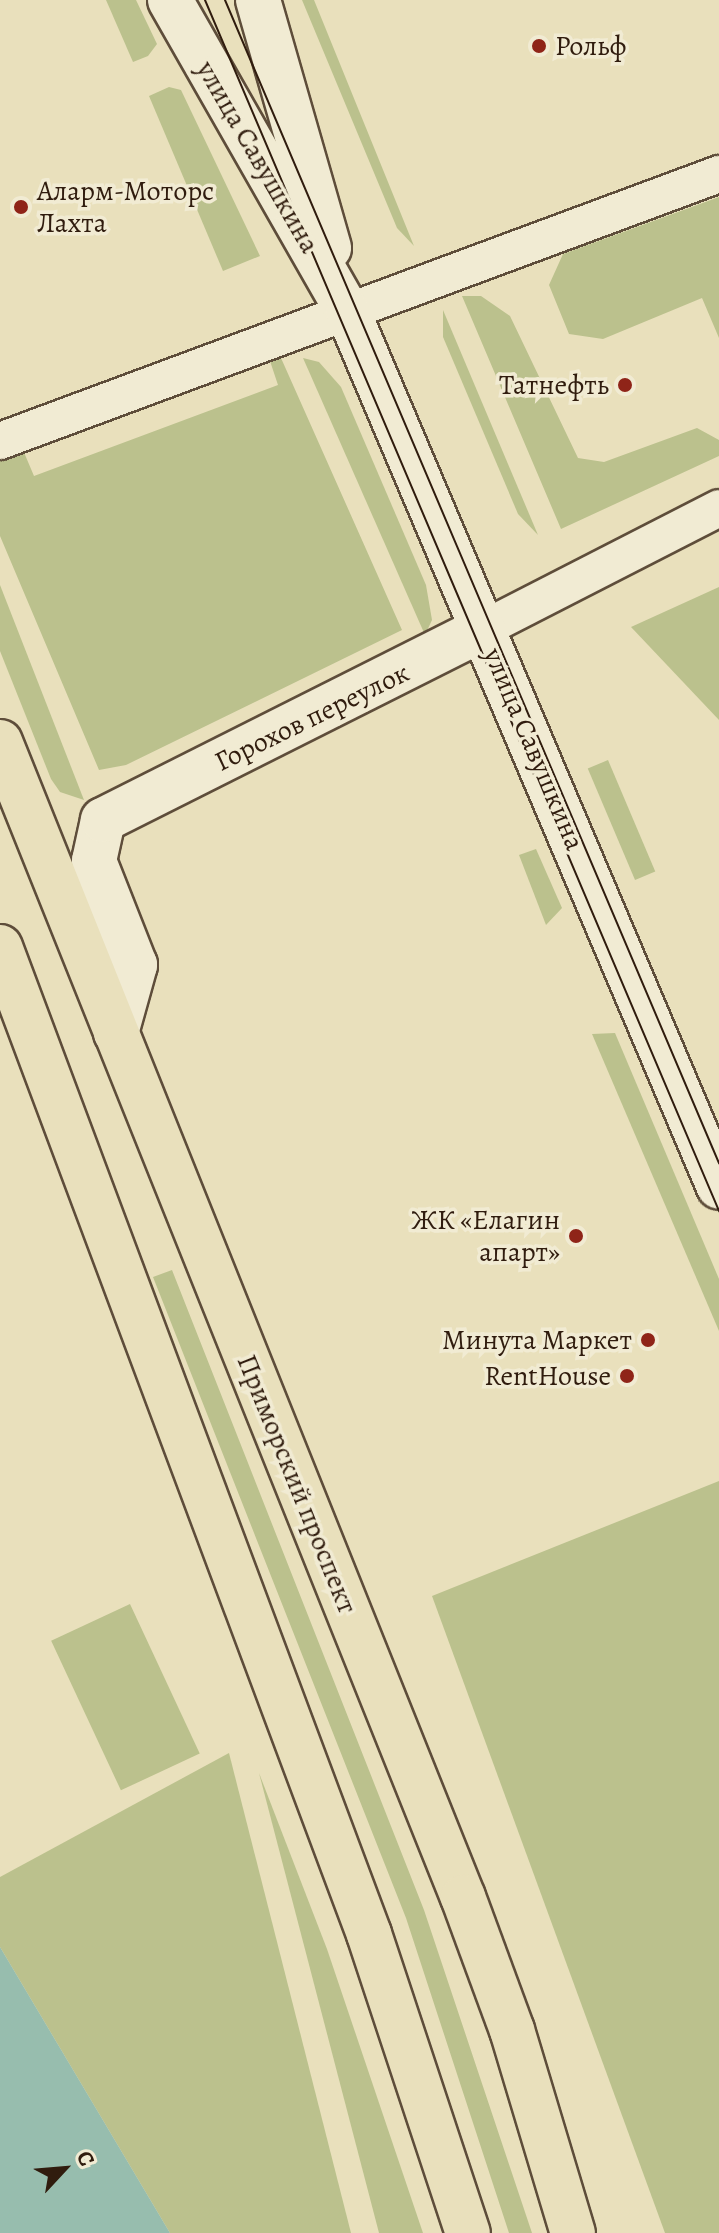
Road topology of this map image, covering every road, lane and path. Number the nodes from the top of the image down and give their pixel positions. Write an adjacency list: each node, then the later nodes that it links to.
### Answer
1 (170, 0): 4 (main road, улица Савушкина)
2 (258, 0): 4 (main road, улица Савушкина)
3 (719, 174): 4 (street)
4 (348, 312): 5 (street); 7 (main road, улица Савушкина)
5 (0, 441)
6 (719, 508): 7 (street, Горохов переулок)
7 (483, 629): 10 (main road, Горохов переулок); 11 (main road, улица Савушкина)
8 (0, 742): 10 (main road, Приморский проспект)
9 (0, 947): 12 (main road)
10 (116, 1033): 13 (main road, Приморский проспект)
11 (719, 1187)
12 (468, 2233)
13 (573, 2233)

